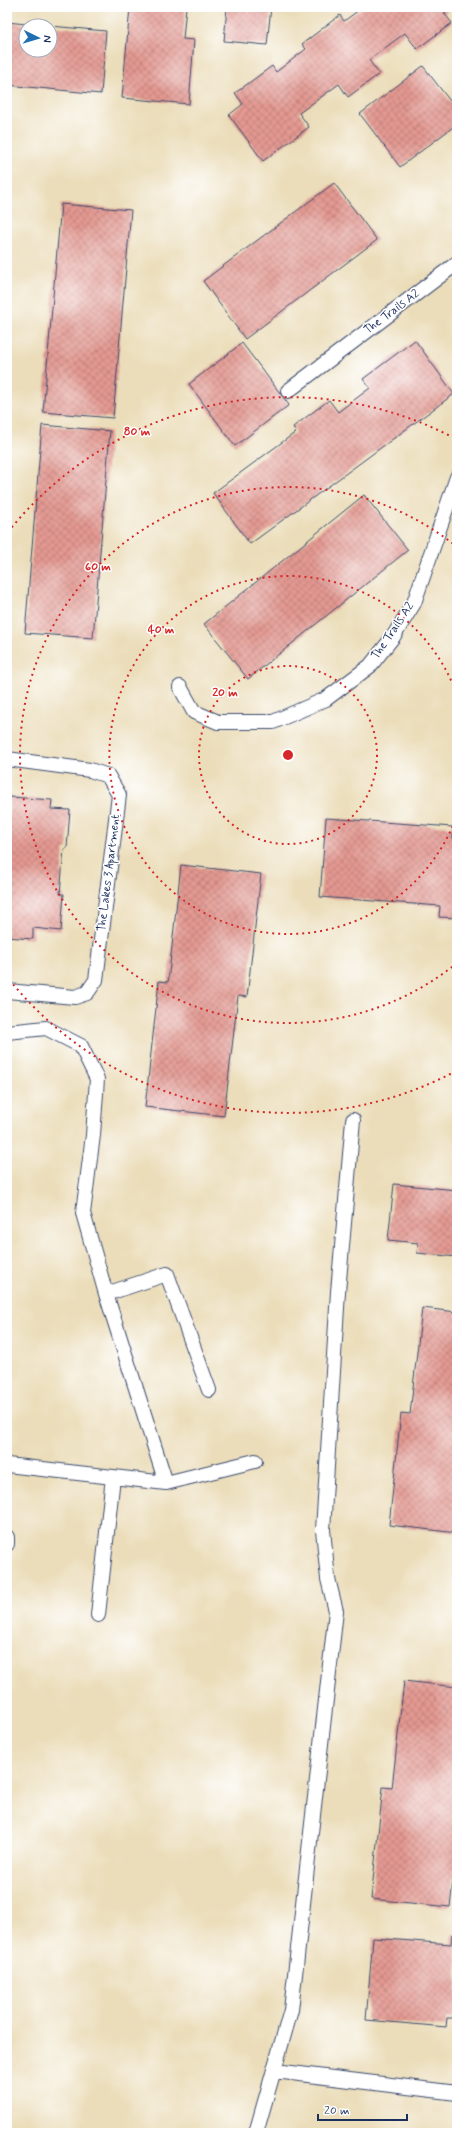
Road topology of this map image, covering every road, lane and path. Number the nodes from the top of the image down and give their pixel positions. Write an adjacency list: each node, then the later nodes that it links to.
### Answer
1 (457, 263): 2 (lane, The Trails A2)
2 (288, 391)
3 (457, 477): 4 (lane, The Trails A2)
4 (180, 687)
5 (7, 759): 6 (lane, The Lakes 3 Apartment)
6 (7, 990)
7 (7, 1032): 9 (lane)
8 (354, 1120): 18 (lane)
9 (106, 1294): 10 (lane); 14 (lane)
10 (209, 1390)
11 (254, 1461): 14 (lane)
12 (7, 1464): 13 (lane)
13 (113, 1477): 14 (lane); 17 (lane)
14 (166, 1483)
15 (7, 1537): 16 (lane)
16 (7, 1544)
17 (98, 1615)
18 (275, 2071): 19 (lane); 20 (lane)
19 (457, 2093)
20 (256, 2133)

